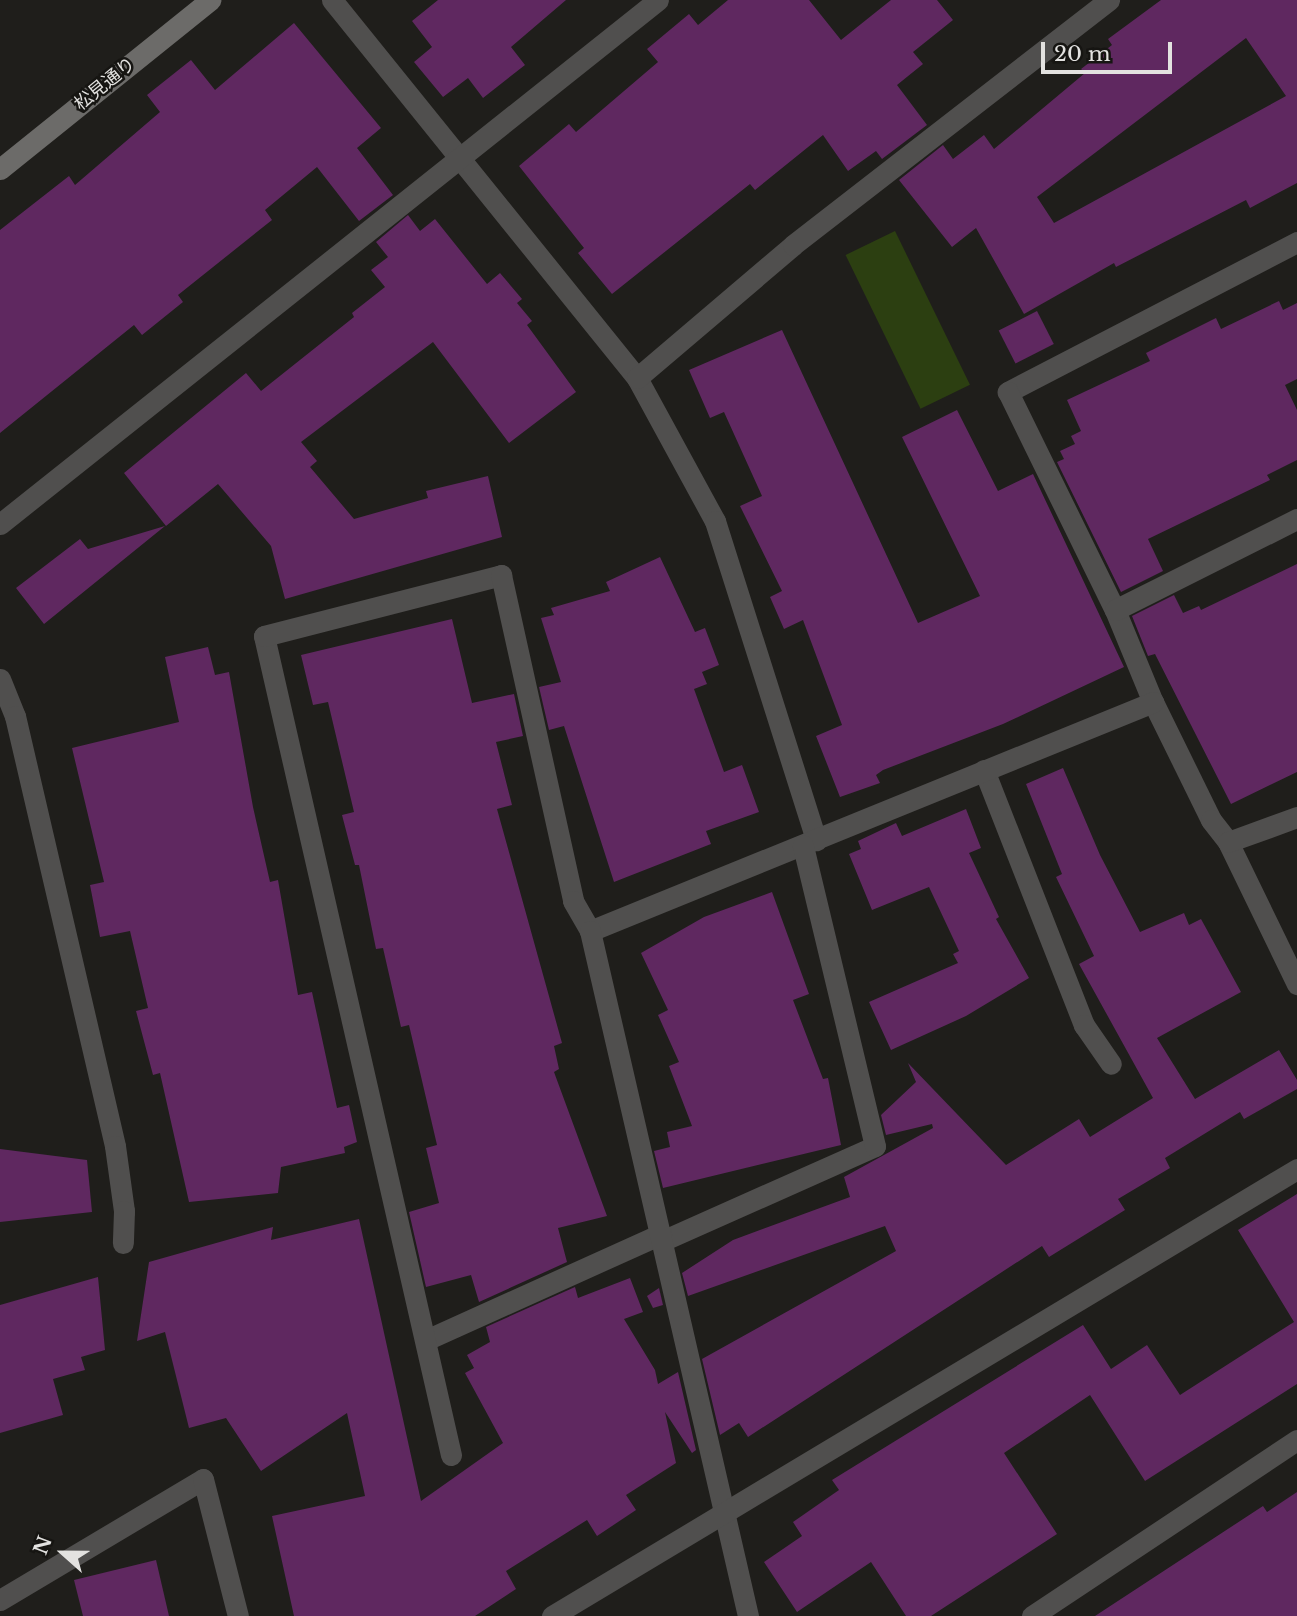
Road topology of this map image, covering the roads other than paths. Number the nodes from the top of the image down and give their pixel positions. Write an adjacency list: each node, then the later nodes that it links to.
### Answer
1 (210, 0): 6 (street, 松見通り)
2 (332, 0): 5 (street)
3 (658, 0): 5 (street)
4 (1109, 0): 8 (street)
5 (461, 158): 8 (street); 10 (street)
6 (0, 169)
7 (1297, 242): 11 (street)
8 (637, 378): 18 (street)
9 (1297, 519): 11 (street)
10 (0, 524)
11 (1115, 610): 13 (street)
12 (0, 679): 14 (street)
13 (1153, 702): 15 (street); 17 (street)
14 (8, 721): 24 (street)
15 (984, 770): 18 (street); 21 (street)
16 (1297, 817): 17 (street)
17 (1228, 842): 20 (street)
18 (810, 843): 19 (street); 23 (street)
19 (590, 931): 23 (street); 25 (street)
20 (1297, 984)
21 (1111, 1065)
22 (1297, 1169): 28 (street)
23 (662, 1237): 25 (street); 28 (street)
24 (123, 1243)
25 (426, 1340): 27 (street)
26 (1297, 1440): 33 (street)
27 (451, 1455)
28 (723, 1516): 31 (street); 32 (street)
29 (0, 1600): 30 (street)
30 (238, 1616)
31 (552, 1616)
32 (748, 1616)
33 (1032, 1616)

